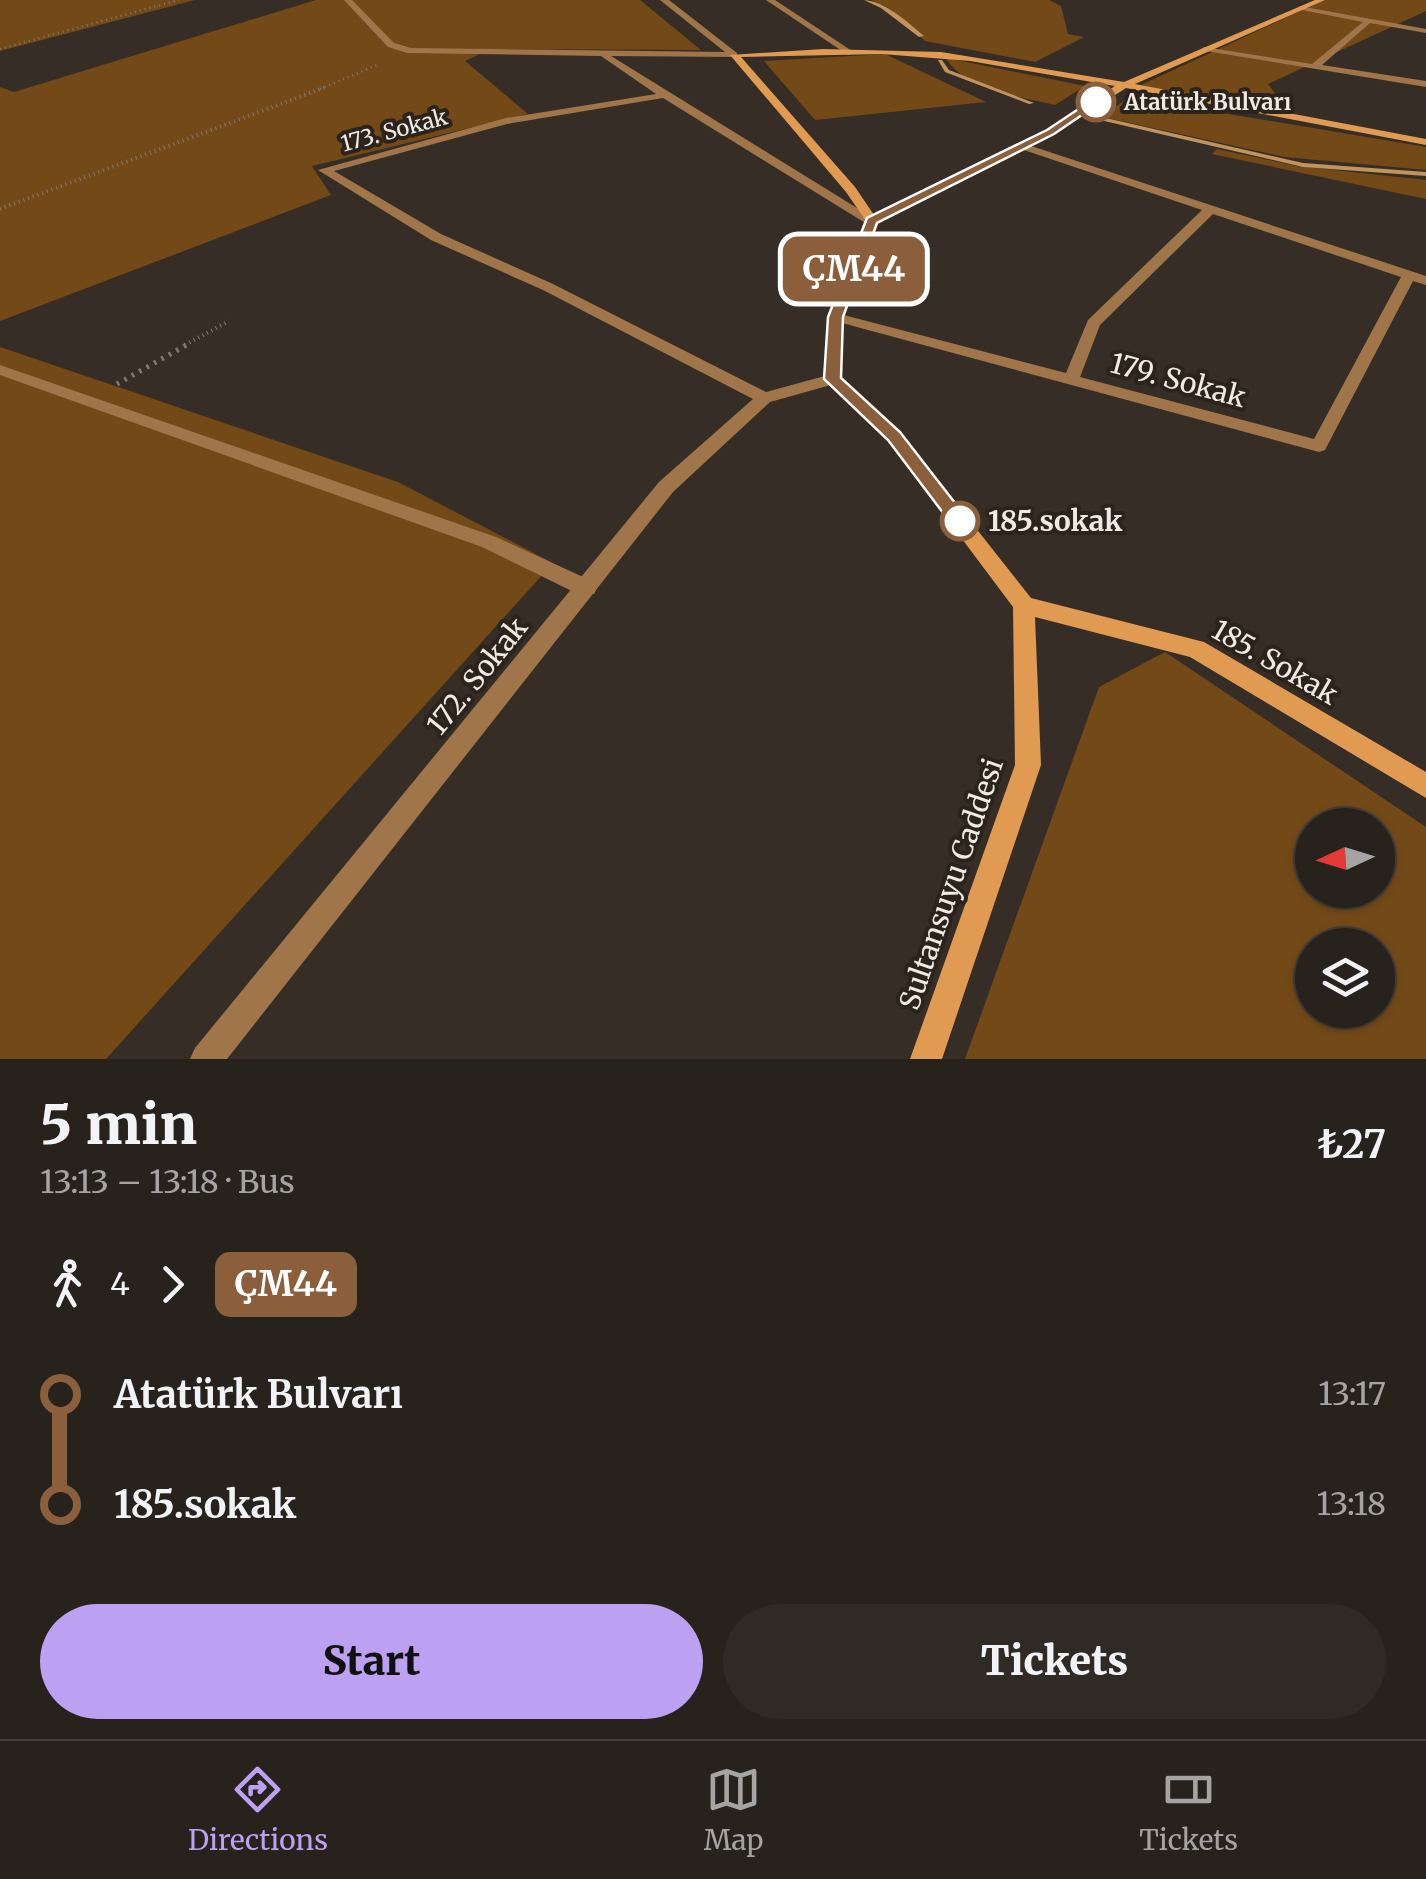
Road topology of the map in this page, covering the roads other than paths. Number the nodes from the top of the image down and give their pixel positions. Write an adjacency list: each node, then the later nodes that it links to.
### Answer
1 (348, 0): 11 (street)
2 (664, 0): 10 (street)
3 (770, 0): 9 (street)
4 (1321, 0): 5 (main road)
5 (1302, 8): 6 (street); 8 (main road)
6 (1369, 20): 7 (street); 12 (street)
7 (1426, 31)
8 (1204, 50): 12 (street); 14 (main road)
9 (852, 53): 10 (main road); 14 (main road)
10 (734, 55): 11 (street); 19 (main road)
11 (605, 56): 15 (street)
12 (1312, 68): 13 (street)
13 (1426, 84)
14 (1120, 87): 16 (main road); 17 (main road)
15 (666, 95): 19 (street); 25 (street, 173. Sokak)
16 (1426, 142)
17 (1022, 146): 18 (street); 19 (main road)
18 (1210, 210): 20 (street); 24 (street)
19 (872, 221): 21 (main road)
20 (1417, 278): 24 (street, 179. Sokak)
21 (836, 317): 23 (main road); 24 (street, 179. Sokak)
22 (0, 370): 26 (street)
23 (832, 379): 25 (street, 172. Sokak); 27 (main road)
24 (1072, 380)
25 (764, 398): 26 (street, 172. Sokak)
26 (586, 588): 29 (street, 172. Sokak)
27 (1024, 605): 28 (main road, 185. Sokak); 30 (main road, Sultansuyu Caddesi)
28 (1426, 786)
29 (206, 1059)
30 (926, 1059)

